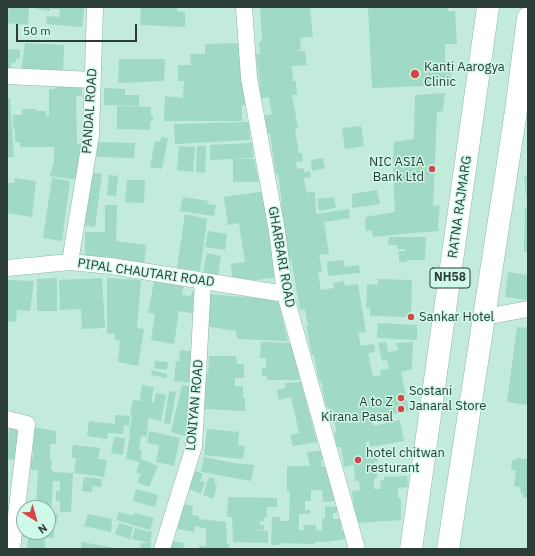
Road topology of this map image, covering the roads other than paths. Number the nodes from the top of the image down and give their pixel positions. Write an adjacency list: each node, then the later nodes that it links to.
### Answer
1 (95, 7): 6 (street, PANDAL ROAD)
2 (244, 7): 10 (street, GHARBARI ROAD)
3 (488, 7): 17 (highway, RATNA RAJMARG / NH58)
4 (528, 18): 12 (highway, NH58)
5 (7, 76): 6 (street)
6 (92, 80): 7 (street, PANDAL ROAD)
7 (70, 262): 8 (street, PIPAL CHAUTARI ROAD); 9 (street, PIPAL CHAUTARI ROAD)
8 (7, 268)
9 (203, 281): 10 (street, PIPAL CHAUTARI ROAD); 15 (street, LONIYAN ROAD)
10 (285, 294): 16 (street, GHARBARI ROAD)
11 (528, 309): 12 (street)
12 (484, 317): 18 (highway, NH58)
13 (7, 419): 14 (street)
14 (12, 549)
15 (162, 549)
16 (357, 549)
17 (411, 549)
18 (448, 549)

